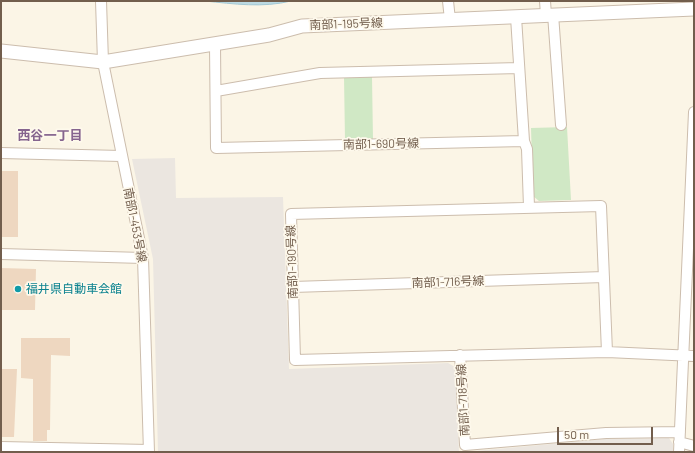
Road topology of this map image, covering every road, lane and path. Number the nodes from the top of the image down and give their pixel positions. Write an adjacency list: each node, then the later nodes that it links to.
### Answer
1 (448, 1): 7 (street)
2 (545, 1): 5 (street)
3 (101, 2): 10 (street, 南部1-453号線)
4 (694, 9): 5 (street, 南部1-195号線)
5 (550, 15): 6 (street, 南部1-195号線); 15 (street)
6 (516, 17): 7 (street, 南部1-195号線); 11 (street)
7 (450, 20): 8 (street, 南部1-195号線)
8 (215, 44): 10 (street, 南部1-195号線); 12 (street, 南部1-690号線)
9 (1, 51): 10 (street, 南部1-195号線)
10 (103, 62): 18 (street, 南部1-453号線)
11 (519, 68): 12 (street); 16 (street)
12 (216, 91): 16 (street, 南部1-690号線)
13 (694, 112): 14 (street)
14 (694, 123): 26 (street)
15 (561, 126)
16 (524, 141): 19 (street)
17 (1, 153): 18 (street)
18 (121, 156): 21 (street, 南部1-453号線)
19 (529, 207): 22 (street, 南部1-190号線); 23 (street, 南部1-190号線)
20 (1, 254): 21 (street)
21 (143, 258): 31 (street, 南部1-453号線)
22 (604, 277): 23 (street, 南部1-716号線); 24 (street, 南部1-190号線)
23 (293, 286): 25 (street, 南部1-190号線)
24 (607, 352): 25 (street, 南部1-190号線); 26 (street, 南部1-190号線)
25 (460, 355): 27 (street, 南部1-718号線)
26 (689, 356): 27 (street)
27 (680, 432): 30 (street)
28 (694, 446): 30 (street)
29 (1, 447): 31 (street)
30 (679, 447)
31 (149, 451)

